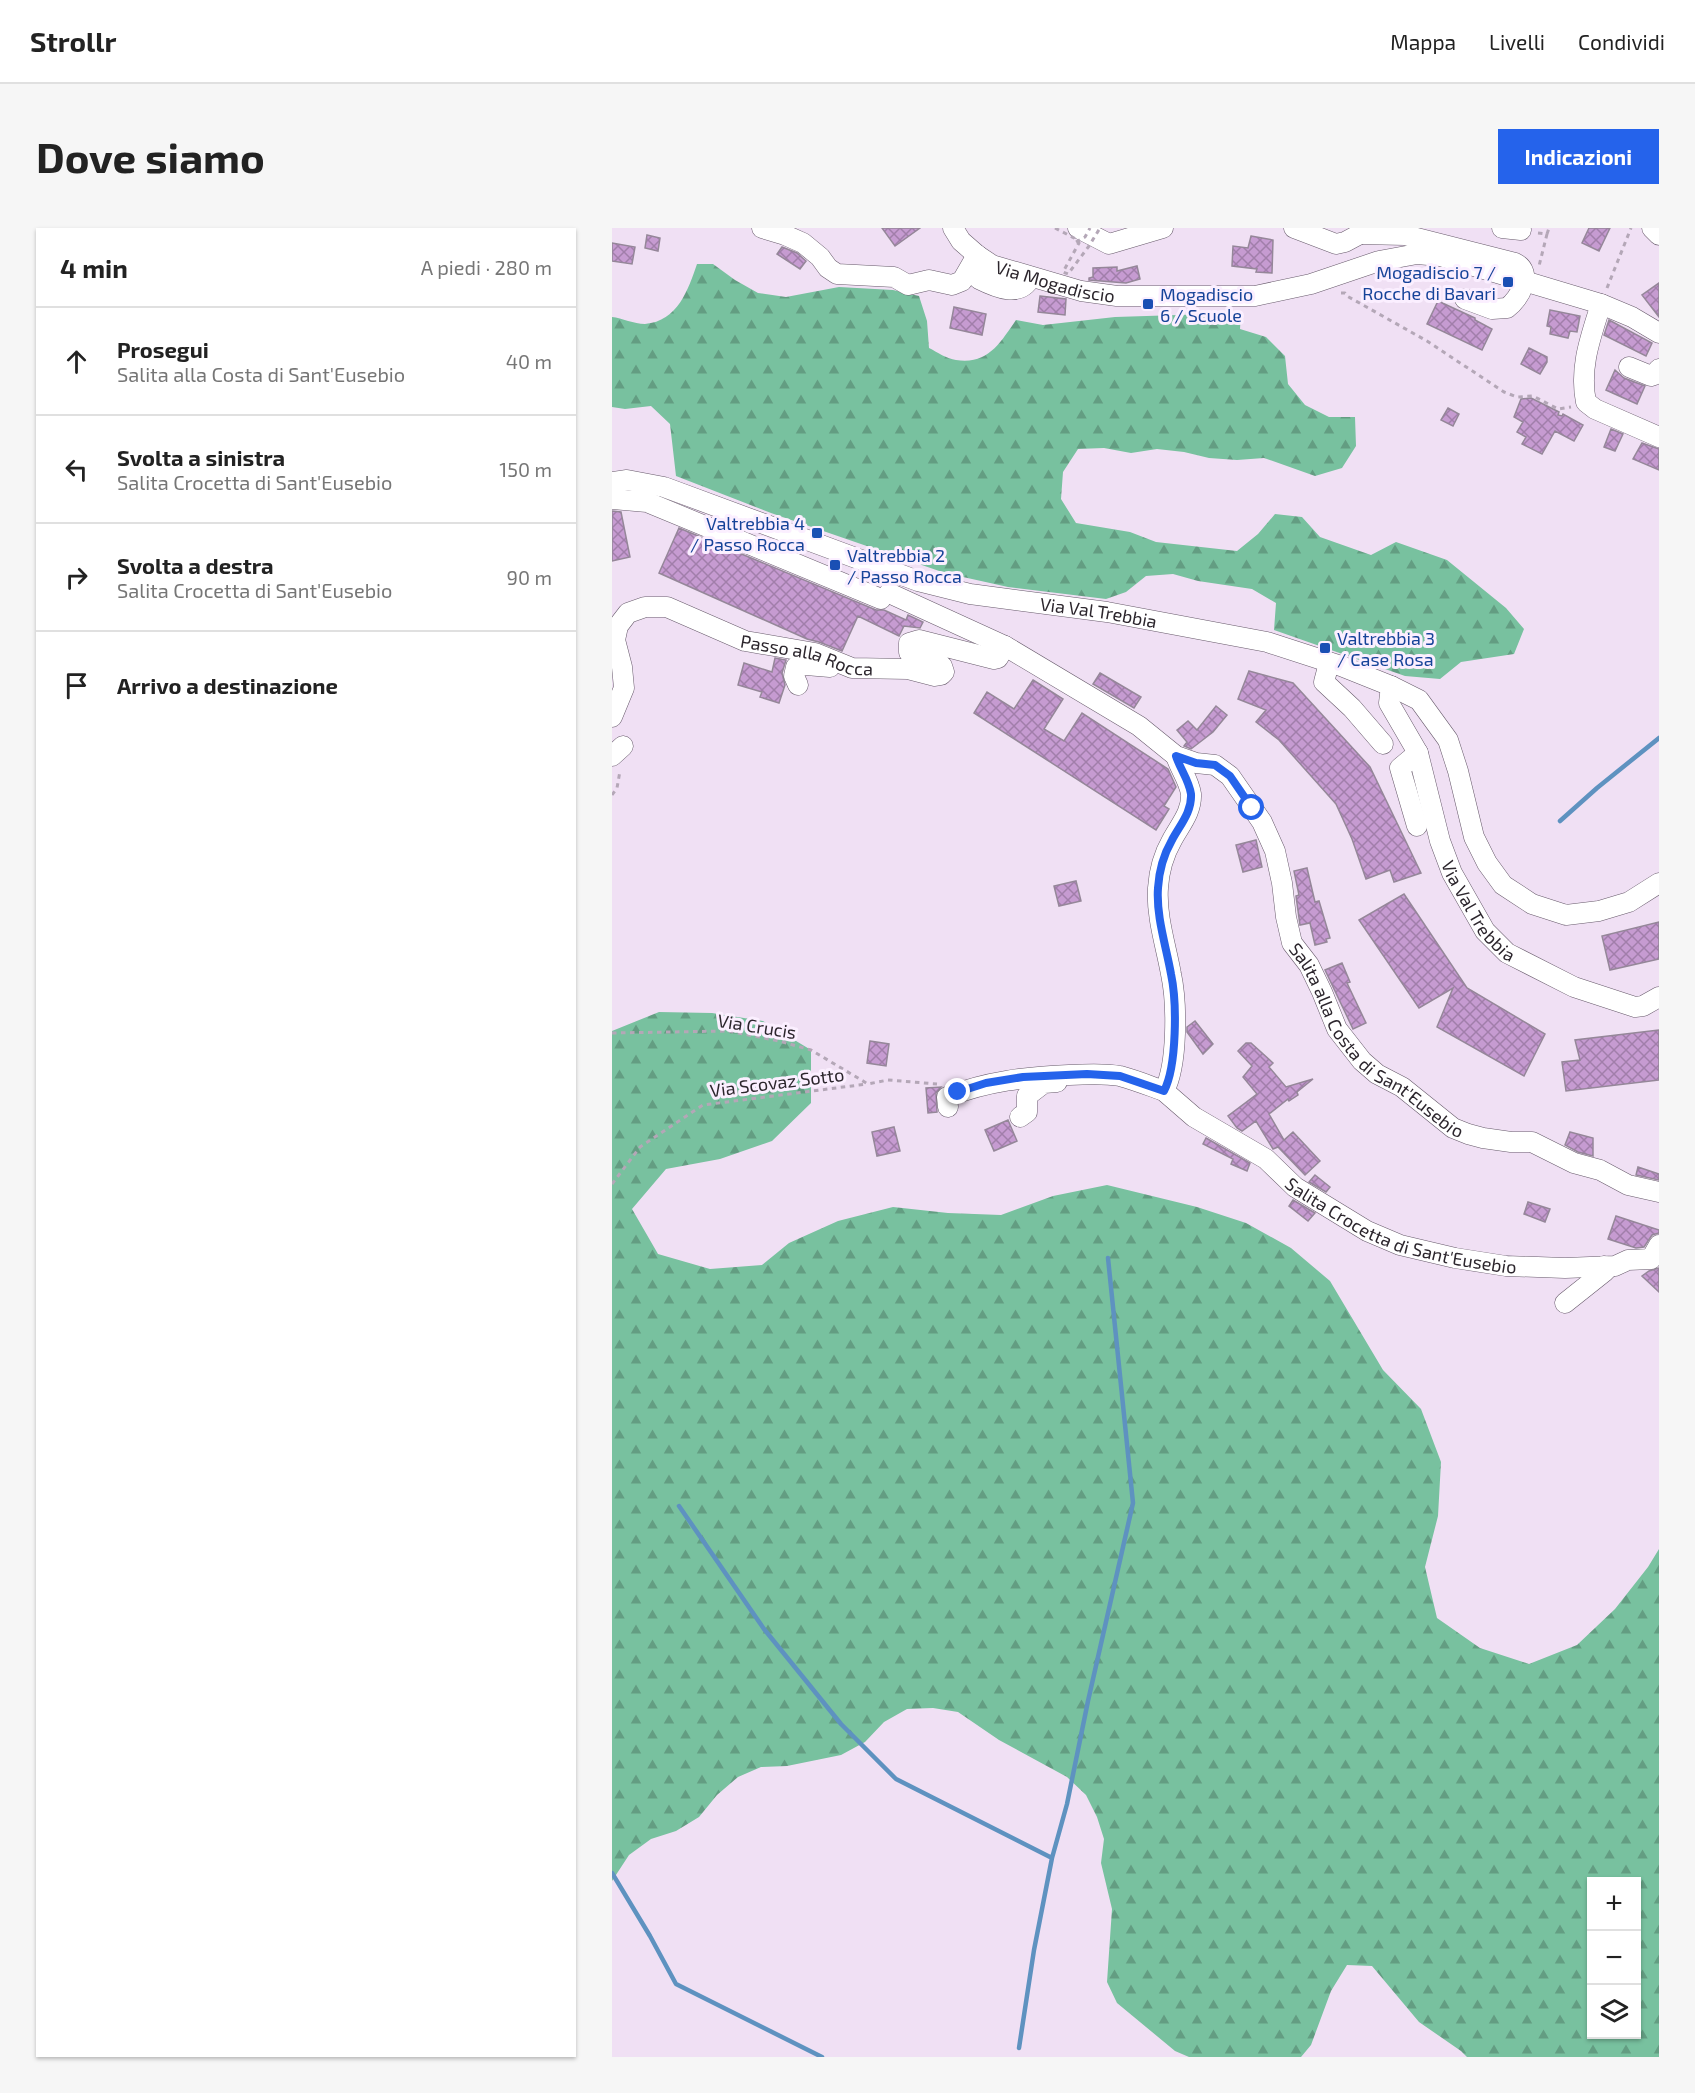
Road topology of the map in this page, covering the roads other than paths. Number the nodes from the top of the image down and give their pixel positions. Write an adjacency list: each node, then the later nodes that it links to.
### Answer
1 (762, 228): 9 (street)
2 (952, 228): 9 (street, Via Mogadiscio)
3 (1163, 228): 7 (street)
4 (1652, 228): 8 (street)
5 (1306, 230): 6 (street)
6 (1361, 231): 10 (street)
7 (1077, 235)
8 (1659, 235)
9 (977, 255): 10 (street, Via Mogadiscio)
10 (1524, 282): 11 (street); 12 (street, Via Mogadiscio)
11 (1465, 299)
12 (1601, 304): 13 (street, Via Mogadiscio); 16 (street)
13 (1659, 333)
14 (1629, 367): 15 (street)
15 (1659, 369)
16 (1659, 437)
17 (612, 482): 19 (street, Via Val Trebbia)
18 (612, 499): 19 (street, Via Val Trebbia)
19 (805, 553): 20 (street, Via Val Trebbia); 21 (street, Via Val Trebbia)
20 (1005, 646): 22 (street, Passo alla Rocca); 28 (street, Via Val Trebbia)
21 (1329, 663): 24 (street, Via Val Trebbia); 26 (street)
22 (837, 664): 23 (street); 25 (street, Passo alla Rocca)
23 (798, 685)
24 (1391, 686): 27 (street, Via Val Trebbia); 30 (street, Via Val Trebbia)
25 (612, 717)
26 (1383, 744)
27 (1418, 753): 29 (street); 31 (street, Via Val Trebbia)
28 (1176, 756): 33 (street); 36 (street, Salita alla Costa di Sant'Eusebio)
29 (1417, 826)
30 (1659, 884)
31 (1657, 1001)
32 (1068, 1075): 33 (street, Salita Crocetta di Sant'Eusebio); 34 (street, Salita Crocetta di Sant'Eusebio); 35 (street)
33 (1164, 1091): 38 (street, Salita Crocetta di Sant'Eusebio)
34 (948, 1107)
35 (1020, 1117)
36 (1659, 1192)
37 (1659, 1245): 38 (street, Salita Crocetta di Sant'Eusebio)
38 (1604, 1266): 39 (street)
39 (1564, 1303)

